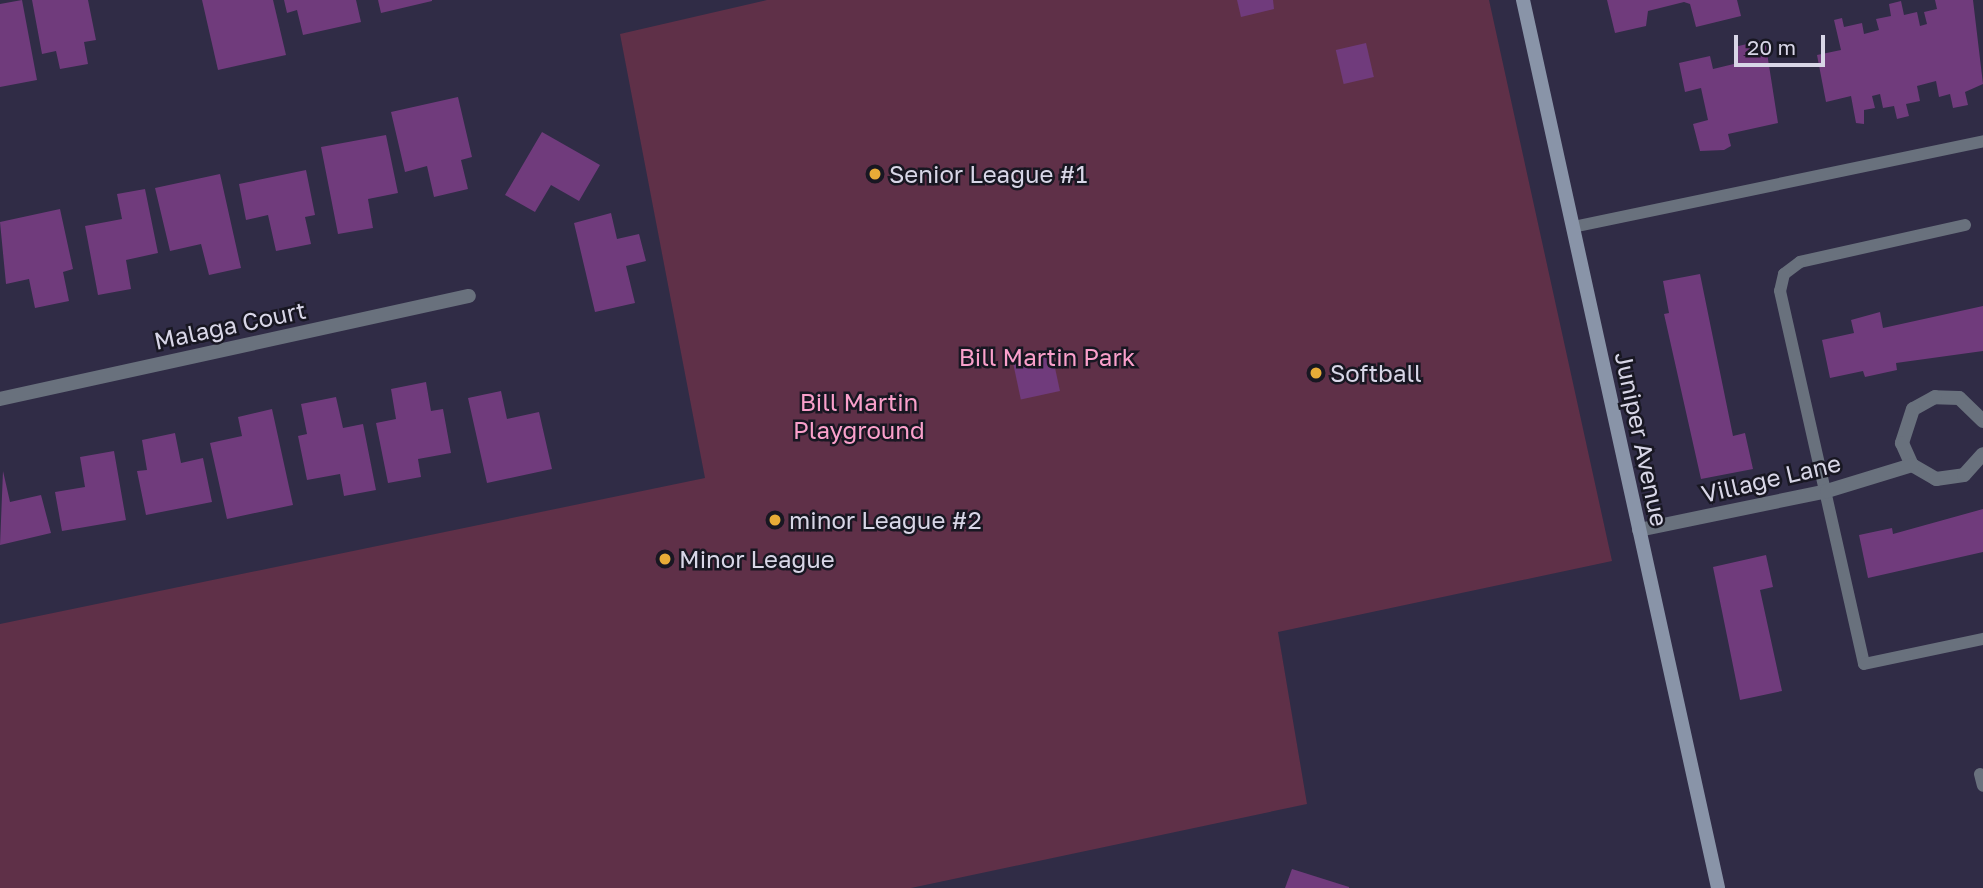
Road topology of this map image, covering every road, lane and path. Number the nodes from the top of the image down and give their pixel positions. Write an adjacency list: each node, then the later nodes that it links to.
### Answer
1 (1522, 0): 4 (street, Juniper Avenue)
2 (1983, 141): 4 (lane)
3 (1965, 225): 10 (lane)
4 (1573, 227): 11 (street, Juniper Avenue)
5 (469, 296): 6 (street, Malaga Court)
6 (0, 399)
7 (1982, 415): 9 (street)
8 (1983, 454): 9 (street)
9 (1912, 466): 10 (street, Village Lane)
10 (1827, 491): 11 (street, Village Lane); 12 (lane)
11 (1639, 530): 13 (street, Juniper Avenue)
12 (1983, 639)
13 (1718, 888)

